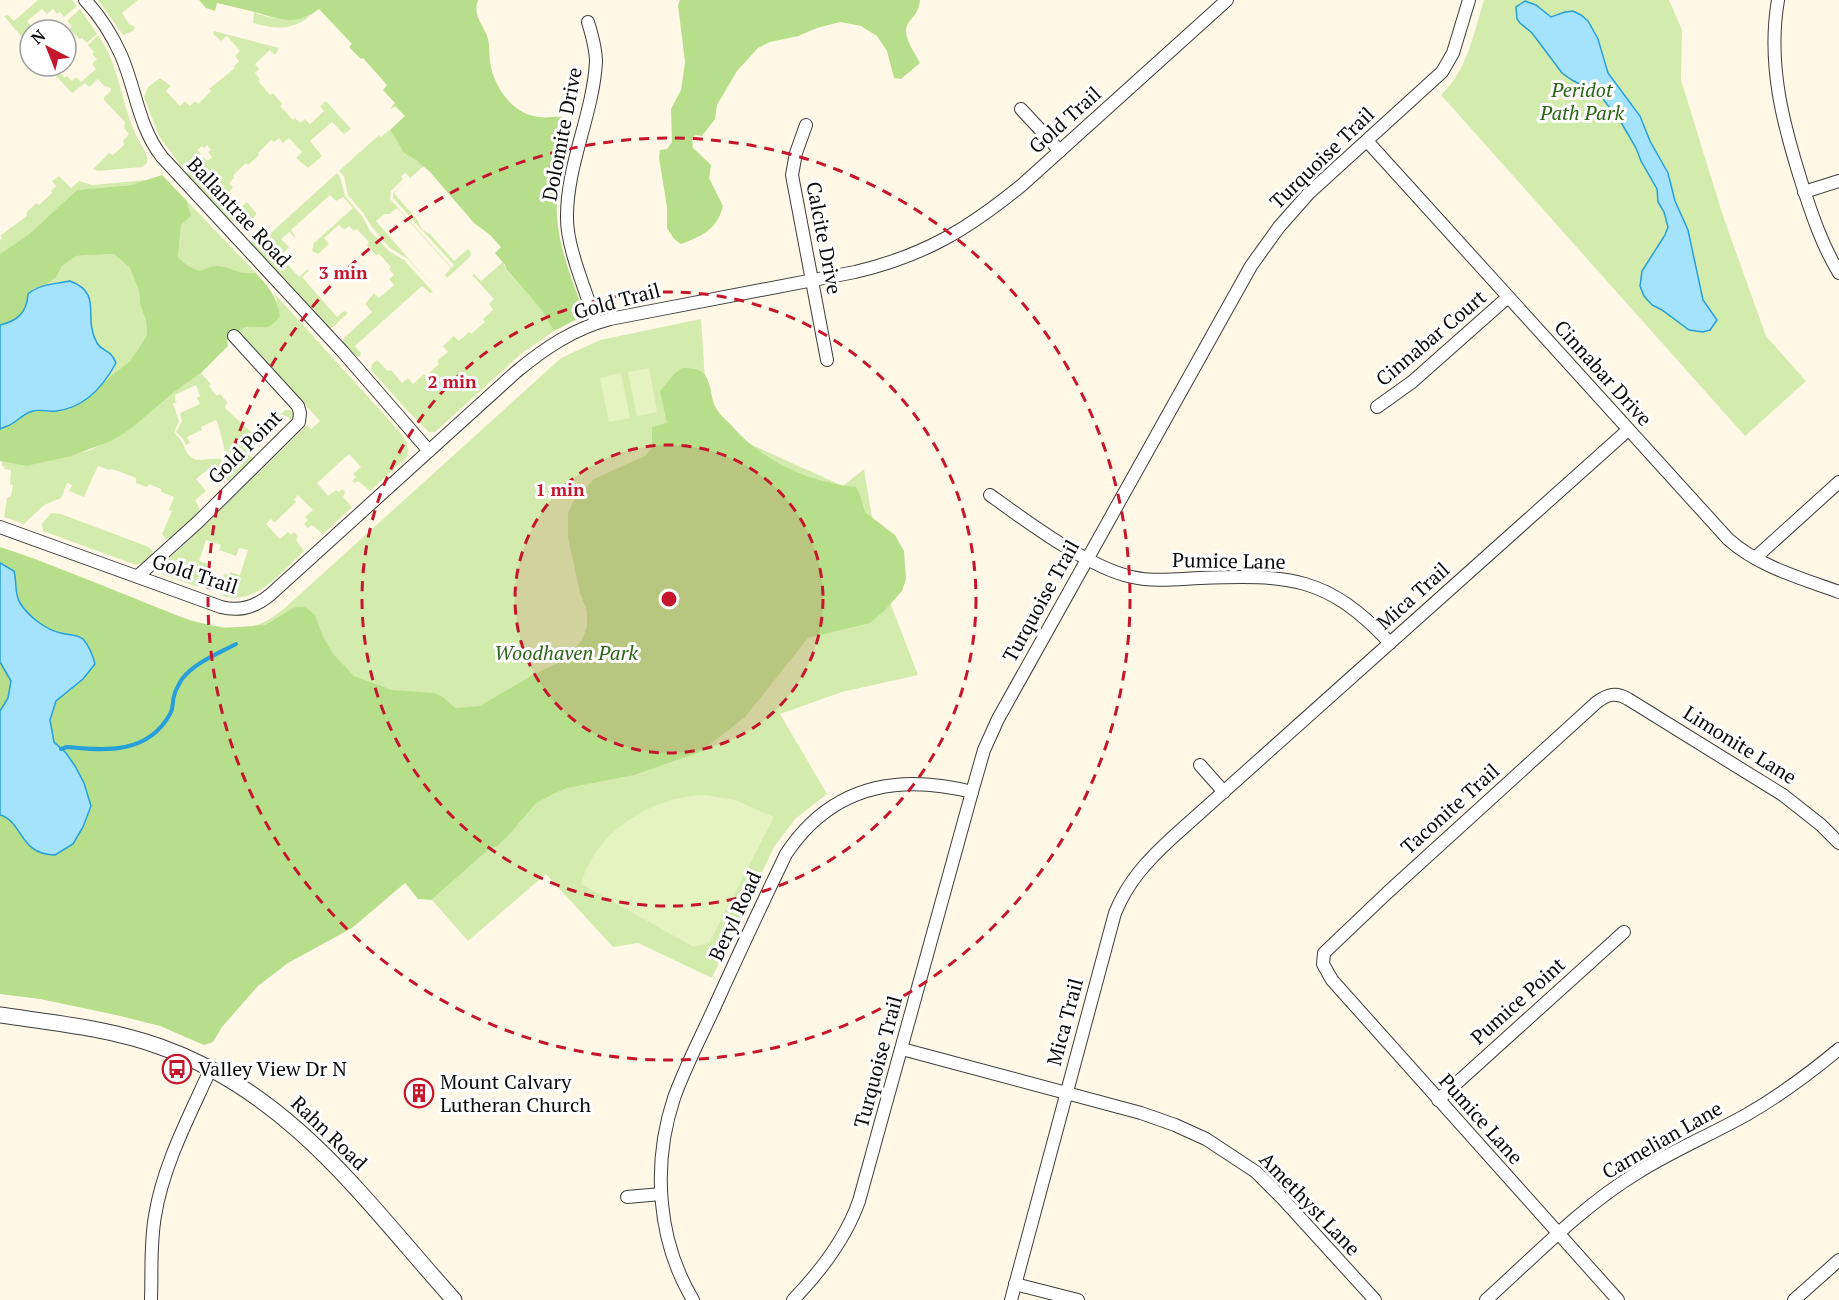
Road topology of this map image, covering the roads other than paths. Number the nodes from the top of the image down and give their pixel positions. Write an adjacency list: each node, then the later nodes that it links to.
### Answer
1 (86, 0): 20 (street, Ballantrae Road)
2 (1227, 0): 9 (street, Gold Trail)
3 (1469, 0): 8 (street, Turquoise Trail)
4 (1778, 0): 11 (street)
5 (588, 22): 15 (street, Dolomite Drive)
6 (1021, 109): 9 (street)
7 (806, 125): 13 (street, Calcite Drive)
8 (1367, 141): 14 (street, Cinnabar Drive); 25 (street, Turquoise Trail)
9 (1060, 151): 13 (street, Gold Trail)
10 (1839, 180): 11 (street)
11 (1804, 192): 12 (street)
12 (1839, 273)
13 (812, 280): 15 (street, Gold Trail); 17 (street, Calcite Drive)
14 (1508, 297): 18 (street, Cinnabar Court); 19 (street, Cinnabar Drive)
15 (596, 323): 20 (street, Gold Trail)
16 (234, 336): 26 (street, Gold Point)
17 (828, 360)
18 (1377, 408)
19 (1628, 430): 24 (street, Cinnabar Drive); 28 (street, Mica Trail)
20 (429, 452): 26 (street, Gold Trail)
21 (1839, 483): 24 (street)
22 (990, 495): 25 (street, Pumice Lane)
23 (0, 527): 26 (street, Gold Trail)
24 (1755, 558): 27 (street, Cinnabar Drive)
25 (1088, 559): 28 (street, Pumice Lane); 31 (street, Turquoise Trail)
26 (138, 576)
27 (1839, 592)
28 (1390, 643): 32 (street, Mica Trail)
29 (1612, 694): 33 (street, Limonite Lane); 35 (street, Taconite Trail)
30 (1200, 765): 32 (street)
31 (972, 792): 37 (street, Turquoise Trail); 42 (street, Beryl Road)
32 (1224, 792): 40 (street, Mica Trail)
33 (1839, 843)
34 (1624, 932): 41 (street, Pumice Point)
35 (1323, 959): 41 (street, Pumice Lane)
36 (0, 1015): 39 (street, Rahn Road)
37 (902, 1049): 40 (street, Amethyst Lane); 50 (street, Turquoise Trail)
38 (1839, 1049): 44 (street, Carnelian Lane)
39 (211, 1068): 47 (street, Rahn Road); 48 (street)
40 (1066, 1093): 46 (street, Mica Trail); 53 (street, Amethyst Lane)
41 (1438, 1100): 44 (street, Pumice Lane)
42 (661, 1194): 43 (street); 49 (street, Beryl Road)
43 (627, 1197)
44 (1559, 1234): 54 (street, Carnelian Lane); 55 (street, Pumice Lane)
45 (1839, 1260): 56 (street)
46 (1015, 1284): 51 (street, Mica Trail); 52 (street)
47 (448, 1298)
48 (151, 1300)
49 (693, 1300)
50 (793, 1300)
51 (1011, 1300)
52 (1078, 1300)
53 (1375, 1300)
54 (1486, 1300)
55 (1618, 1300)
56 (1794, 1300)

